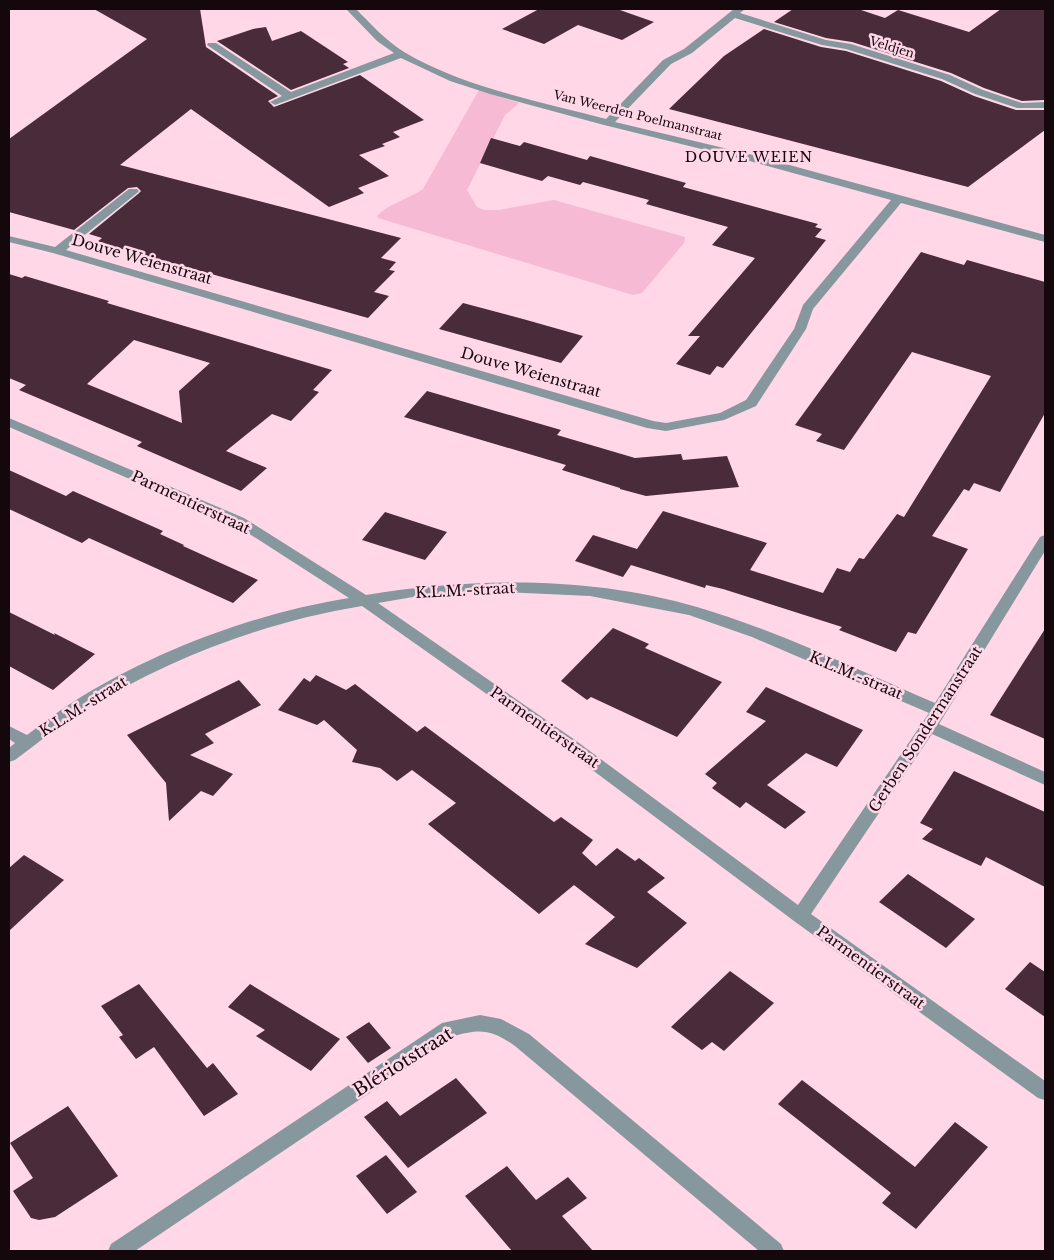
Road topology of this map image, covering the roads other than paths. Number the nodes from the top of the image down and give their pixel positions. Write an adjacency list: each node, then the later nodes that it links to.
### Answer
1 (351, 9): 4 (street, Van Weerden Poelmanstraat)
2 (736, 11): 7 (street, Veldjen); 8 (street)
3 (212, 45): 5 (street)
4 (400, 54): 5 (street); 8 (street, Van Weerden Poelmanstraat)
5 (288, 95): 6 (street)
6 (274, 102)
7 (1044, 105)
8 (608, 123): 10 (street, Van Weerden Poelmanstraat)
9 (133, 191): 13 (street, Douve Weienstraat)
10 (899, 198): 12 (street, Van Weerden Poelmanstraat); 13 (street, Douve Weienstraat)
11 (9, 239): 13 (street, Douve Weienstraat)
12 (1045, 240)
13 (57, 251)
14 (9, 422): 17 (street, Parmentierstraat)
15 (1045, 540): 16 (street, Gerben Sondermanstraat)
16 (1038, 567): 18 (street, Gerben Sondermanstraat)
17 (364, 600): 18 (street, K.L.M.-straat); 21 (street, K.L.M.-straat); 24 (street, Parmentierstraat)
18 (938, 710): 19 (street, Gerben Sondermanstraat)
19 (929, 726): 23 (street); 24 (street, Gerben Sondermanstraat)
20 (9, 732): 21 (street)
21 (26, 742): 22 (street, K.L.M.-straat)
22 (9, 756)
23 (1045, 779)
24 (800, 916): 25 (street, Parmentierstraat)
25 (1045, 1092)
26 (118, 1251): 27 (street, Blériotstraat)
27 (774, 1251)

